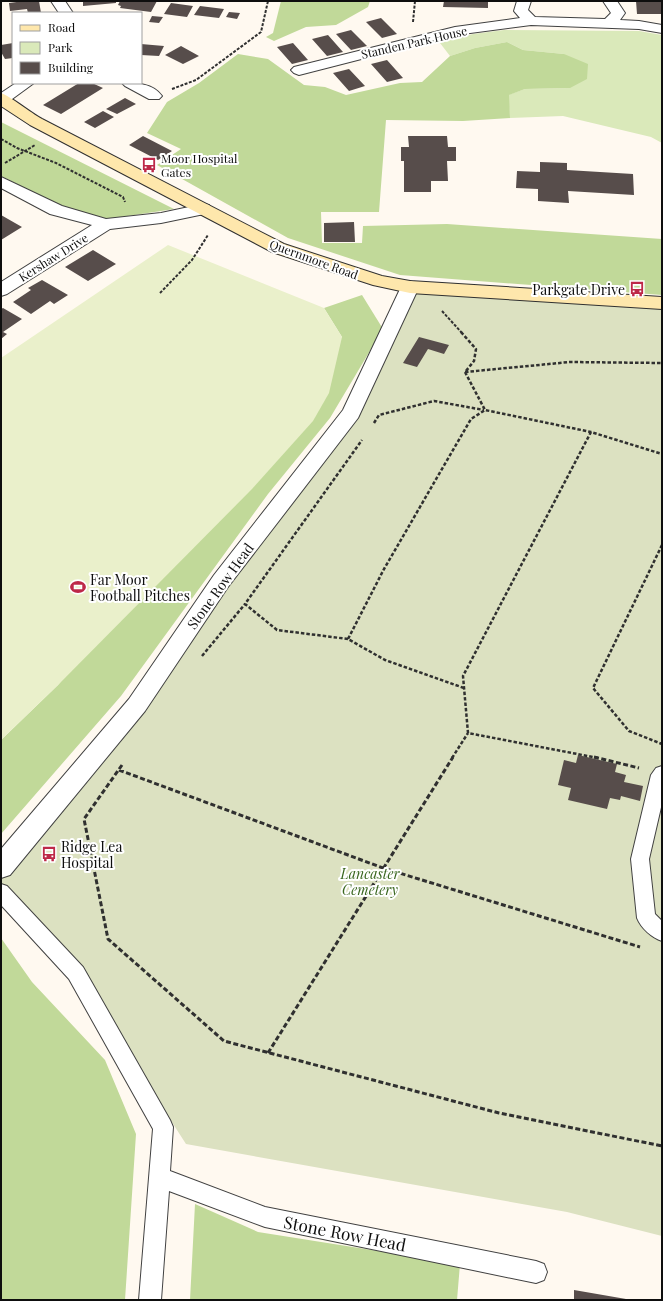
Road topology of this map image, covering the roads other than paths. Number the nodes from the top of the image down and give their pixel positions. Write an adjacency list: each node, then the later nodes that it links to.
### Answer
1 (58, 1): 4 (street)
2 (524, 1): 5 (street)
3 (610, 1): 6 (street)
4 (65, 12)
5 (531, 21): 6 (street, Standen Park House); 8 (street, Standen Park House)
6 (609, 24): 7 (street, Standen Park House)
7 (662, 29)
8 (299, 70)
9 (24, 84): 12 (street)
10 (132, 84): 11 (street)
11 (154, 96)
12 (2, 98): 14 (street, Quernmore Road)
13 (1, 182): 15 (street, Kershaw Drive)
14 (203, 209): 15 (street, Kershaw Drive); 16 (street, Quernmore Road)
15 (106, 224): 17 (street, Kershaw Drive)
16 (410, 287): 18 (street, Quernmore Road); 20 (street, Stone Row Head)
17 (1, 290)
18 (662, 303)
19 (661, 774): 22 (lane)
20 (1, 867)
21 (1, 892): 23 (lane)
22 (662, 933)
23 (160, 1176): 24 (lane, Stone Row Head); 25 (lane)
24 (536, 1272)
25 (150, 1300)

